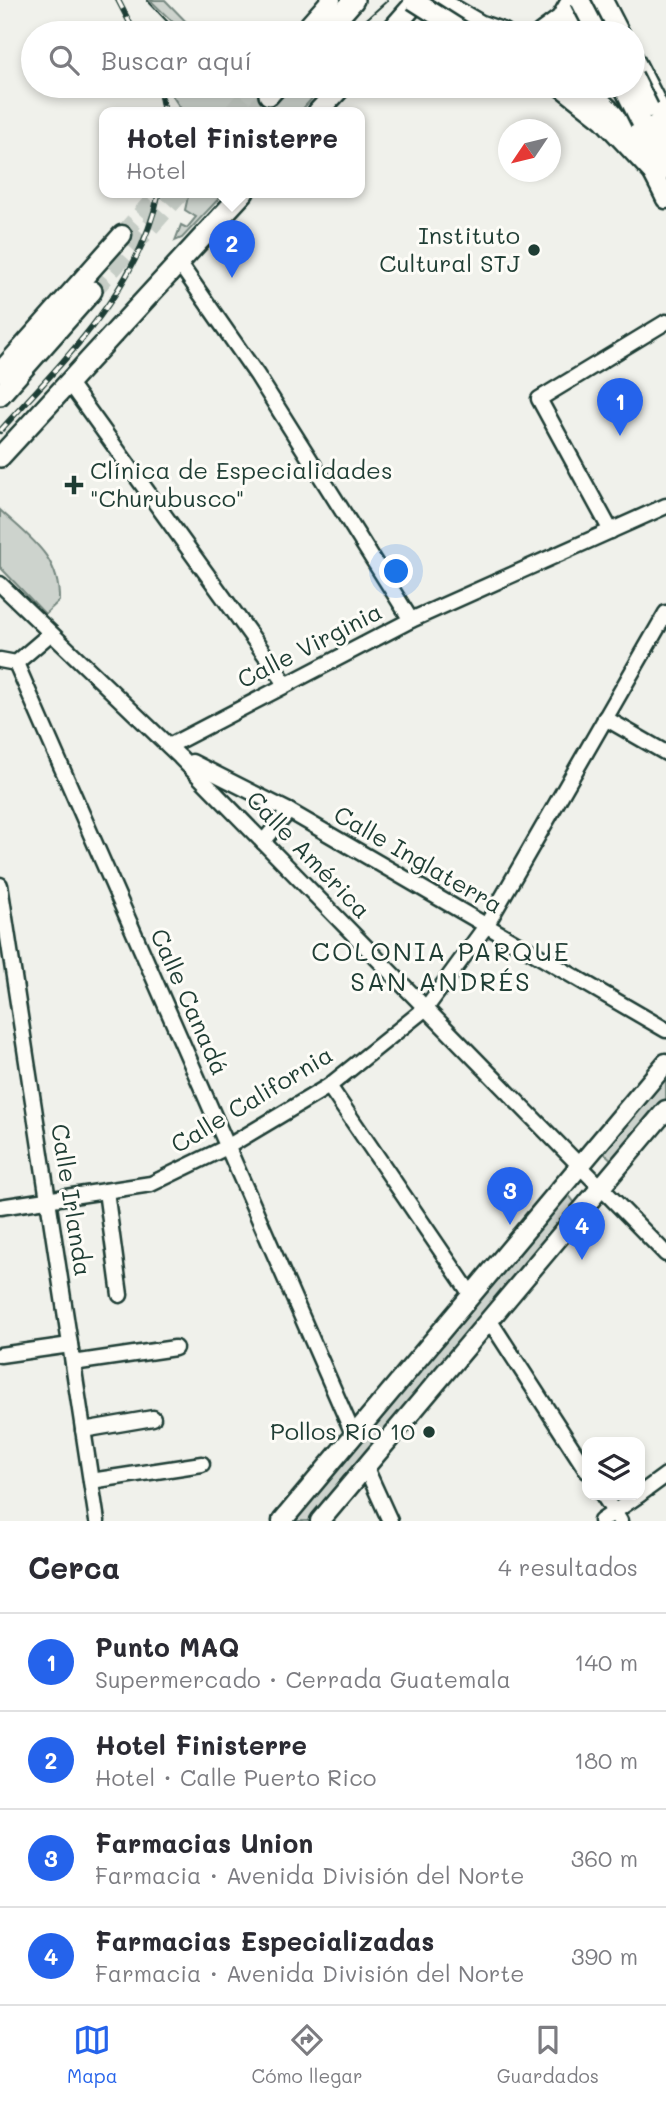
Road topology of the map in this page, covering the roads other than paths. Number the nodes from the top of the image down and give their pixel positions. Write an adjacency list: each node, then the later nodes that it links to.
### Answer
1 (315, 0): 11 (main road)
2 (331, 0): 12 (main road)
3 (354, 0): 13 (highway)
4 (415, 0): 14 (highway); 15 (main road, bridge)
5 (437, 0): 16 (highway)
6 (572, 0): 17 (highway)
7 (580, 0): 19 (main road, bridge)
8 (586, 0): 18 (main road)
9 (594, 0): 20 (main road)
10 (605, 0): 21 (street)
11 (307, 21)
12 (313, 21)
13 (336, 21)
14 (398, 21)
15 (447, 21)
16 (473, 21)
17 (559, 21)
18 (575, 21)
19 (591, 21)
20 (605, 21)
21 (616, 21)
22 (576, 98): 30 (highway)
23 (597, 98): 27 (main road)
24 (632, 98): 27 (main road, bridge)
25 (639, 98): 27 (main road, bridge)
26 (641, 98): 27 (street)
27 (644, 115): 28 (street); 29 (main road); 30 (main road)
28 (666, 117)
29 (666, 141)
30 (659, 170): 32 (main road)
31 (238, 198): 34 (highway)
32 (666, 199)
33 (122, 235): 37 (main road)
34 (179, 262): 38 (highway); 45 (street)
35 (92, 291): 39 (highway)
36 (666, 322): 42 (street)
37 (0, 372)
38 (69, 383): 40 (highway); 49 (street)
39 (0, 395)
40 (0, 457)
41 (666, 506): 42 (street, Calle Virginia)
42 (611, 531): 45 (street, Calle Virginia)
43 (0, 584): 46 (street, Calle América)
44 (666, 612): 50 (street, Calle California)
45 (411, 620): 49 (street, Calle Virginia)
46 (50, 634): 48 (street); 51 (street, Calle América)
47 (0, 660): 48 (street)
48 (16, 663): 63 (street, Calle Canadá)
49 (286, 684): 51 (street, Calle Virginia)
50 (605, 718): 52 (street); 57 (street, Calle California)
51 (169, 746): 53 (street, Calle América)
52 (666, 753)
53 (180, 757): 54 (street, Calle Inglaterra); 55 (street, Calle América)
54 (289, 811): 55 (street); 57 (street, Calle Inglaterra)
55 (263, 842): 58 (street, Calle América)
56 (0, 885): 67 (street, Calle Irlanda)
57 (486, 926): 58 (street, Calle California); 59 (street, Calle Inglaterra)
58 (426, 1008): 61 (street, Calle California); 64 (street, Calle América)
59 (666, 1030)
60 (666, 1063): 64 (main road)
61 (329, 1086): 63 (street, Calle California); 71 (street)
62 (666, 1110): 65 (main road)
63 (227, 1147): 66 (street, Calle California); 79 (street, Calle Canadá)
64 (579, 1166): 65 (street, Calle América); 71 (main road)
65 (602, 1188): 69 (street, Calle América); 72 (main road)
66 (106, 1191): 67 (street, Calle California); 70 (street)
67 (48, 1200): 68 (street, Calle California); 73 (street, Calle Irlanda)
68 (0, 1207)
69 (666, 1254)
70 (120, 1295)
71 (472, 1296): 79 (main road)
72 (490, 1321): 80 (street); 82 (main road)
73 (70, 1345): 75 (street); 76 (street, Calle Irlanda)
74 (175, 1348): 76 (street)
75 (0, 1355)
76 (73, 1363): 78 (street, Calle Irlanda)
77 (153, 1418): 78 (street)
78 (83, 1430): 84 (street, Calle Irlanda)
79 (354, 1436): 90 (main road)
80 (582, 1463)
81 (202, 1464): 84 (street)
82 (366, 1468): 91 (main road); 92 (street)
83 (666, 1475): 85 (street)
84 (91, 1481): 89 (street, Calle Irlanda)
85 (645, 1490)
86 (606, 1500): 88 (street)
87 (633, 1500): 88 (street)
88 (617, 1517): 93 (street)
89 (97, 1521)
90 (282, 1521)
91 (320, 1521)
92 (390, 1521)
93 (601, 1521)

